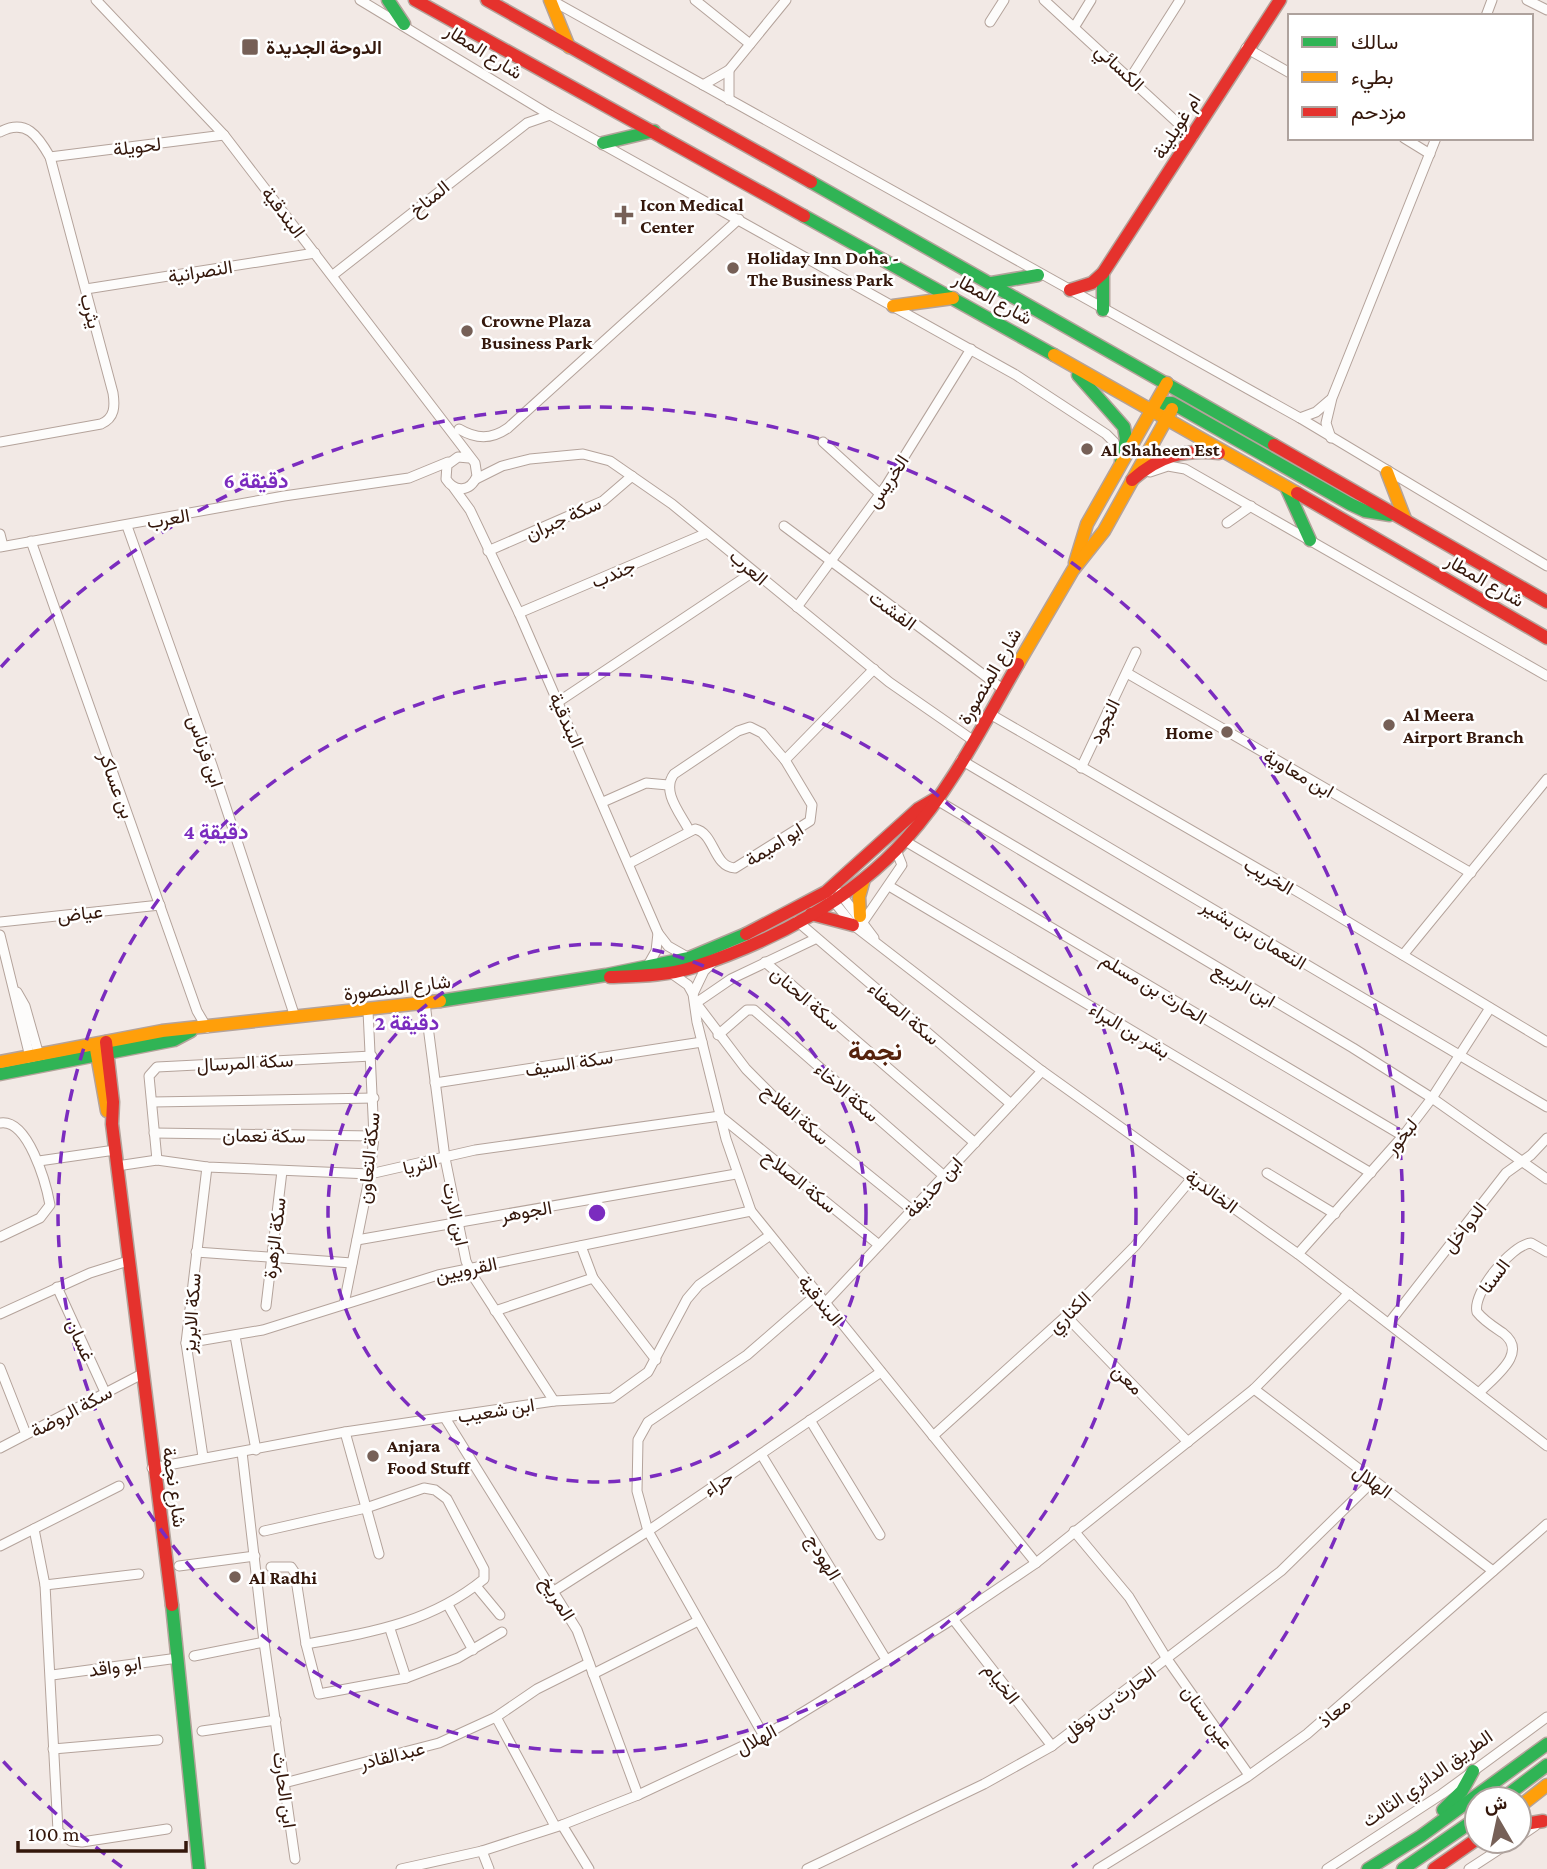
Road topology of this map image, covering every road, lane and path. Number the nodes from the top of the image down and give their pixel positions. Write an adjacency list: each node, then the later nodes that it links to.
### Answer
1 (96, 0): 32 (street, البندقية)
2 (360, 0): 17 (street, شارع المطار)
3 (388, 0): 17 (main road)
4 (415, 0): 30 (main road, شارع المطار)
5 (487, 0): 20 (main road, شارع المطار)
6 (550, 0): 20 (main road); 25 (street)
7 (695, 0): 19 (street)
8 (786, 0): 19 (street)
9 (1004, 0): 16 (street)
10 (1044, 0): 18 (street, الكسائي)
11 (1091, 0): 18 (street)
12 (1180, 0): 24 (street)
13 (1280, 0): 21 (main road, ام غويلينة)
14 (1527, 0): 15 (street)
15 (1547, 10)
16 (990, 22)
17 (404, 24): 27 (street, شارع المطار)
18 (1074, 26): 24 (street, الكسائي)
19 (750, 44): 22 (street)
20 (569, 47): 44 (main road, شارع المطار)
21 (1246, 48): 23 (street); 33 (main road, ام غويلينة)
22 (729, 70): 25 (street); 26 (street)
23 (1288, 72)
24 (1131, 77): 33 (street, الكسائي)
25 (703, 85): 26 (street)
26 (729, 100): 43 (street)
27 (528, 101): 28 (street, شارع المطار); 29 (street)
28 (550, 115): 29 (street, المناخ); 36 (street, شارع المطار)
29 (527, 122): 42 (street, المناخ)
30 (654, 131): 36 (main road); 47 (main road, شارع المطار)
31 (0, 132): 38 (street, يثرب)
32 (224, 135): 38 (street, لحويلة); 40 (street, البندقية)
33 (1193, 137): 41 (main road, ام غويلينة)
34 (1407, 140): 37 (street)
35 (1435, 140): 37 (street)
36 (603, 143): 39 (street, شارع المطار)
37 (1430, 154): 54 (street)
38 (50, 157): 45 (street, يثرب)
39 (739, 219): 48 (street, شارع المطار); 59 (street)
40 (314, 253): 42 (street, البندقية); 45 (street, النصرانية)
41 (1103, 273): 46 (main road, ام غويلينة); 49 (main road)
42 (333, 275): 61 (street, البندقية)
43 (1038, 275): 44 (main road); 46 (street)
44 (992, 283): 52 (main road, شارع المطار)
45 (86, 289): 62 (street, يثرب)
46 (1070, 290): 49 (street)
47 (953, 298): 48 (main road); 51 (main road, شارع المطار)
48 (893, 306): 50 (street, شارع المطار)
49 (1103, 310): 58 (street)
50 (971, 349): 67 (street, شارع المطار); 76 (street, الخريس)
51 (1059, 358): 56 (main road, شارع المطار); 67 (main road)
52 (1167, 383): 53 (main road, شارع المطار); 56 (main road, شارع المنصورة)
53 (1182, 392): 55 (main road, شارع المنصورة); 79 (main road, شارع المطار)
54 (1332, 398): 58 (street); 60 (street)
55 (1175, 404): 56 (main road); 57 (main road, شارع المنصورة); 79 (main road)
56 (1153, 410): 57 (main road, شارع المطار); 67 (main road, شارع المنصورة)
57 (1166, 418): 64 (main road, شارع المطار); 72 (main road, شارع المنصورة)
58 (1300, 418): 60 (street)
59 (459, 429)
60 (1331, 438): 69 (street)
61 (453, 439): 65 (street); 66 (street, البندقية)
62 (0, 442)
63 (823, 442): 76 (street)
64 (1225, 454): 72 (main road); 75 (main road, شارع المطار)
65 (452, 460): 66 (street); 70 (street, العرب); 74 (street)
66 (472, 461): 68 (street, العرب); 73 (street)
67 (1121, 461): 92 (main road, شارع المنصورة)
68 (502, 466): 71 (street, العرب); 73 (street, العرب)
69 (1387, 472): 79 (main road); 90 (street)
70 (420, 476): 74 (street, العرب); 81 (street, العرب)
71 (632, 476): 83 (street, العرب); 88 (street, سكة جبران)
72 (1132, 480): 77 (street); 92 (main road, شارع المنصورة)
73 (474, 482): 74 (street); 78 (street, البندقية)
74 (449, 483): 78 (street, البندقية)
75 (1286, 487): 85 (main road); 96 (main road, شارع المطار)
76 (879, 494): 89 (street, الخريس)
77 (1251, 506): 80 (street); 85 (street)
78 (470, 510): 88 (street, البندقية)
79 (1401, 517): 93 (main road, شارع المطار)
80 (1227, 523)
81 (127, 526): 86 (street, العرب); 138 (street, ابن فرناس)
82 (784, 526): 89 (street, الفشت)
83 (707, 533): 91 (street, العرب); 95 (street, جندب)
84 (0, 534): 87 (street)
85 (1310, 540): 100 (street)
86 (31, 541): 87 (street, العرب); 119 (street, بن عساكر)
87 (2, 547)
88 (488, 551): 95 (street, البندقية)
89 (830, 562): 94 (street, الخريس); 101 (street, الفشت)
90 (1547, 566)
91 (753, 572): 94 (street, العرب); 102 (street)
92 (1074, 575): 101 (main road, شارع المنصورة)
93 (1547, 602)
94 (797, 607): 98 (street, العرب)
95 (519, 613): 102 (street, البندقية)
96 (1547, 638)
97 (1136, 652): 99 (street, النجود)
98 (874, 669): 104 (street, العرب); 105 (street)
99 (1127, 673): 107 (street, النجود); 115 (street, ابن معاوية)
100 (1547, 676)
101 (1004, 690): 103 (main road, شارع المنصورة)
102 (558, 702): 111 (street, البندقية)
103 (990, 713): 104 (main road, شارع المنصورة); 107 (street, الخريب)
104 (974, 741): 106 (main road, شارع المنصورة)
105 (785, 760): 109 (street, ابو اميمة); 112 (street, ابو اميمة)
106 (961, 760): 110 (main road, شارع المنصورة); 144 (street, النعمان بن بشير)
107 (1080, 768): 127 (street, الخريب)
108 (1547, 779): 115 (street)
109 (668, 785): 111 (street); 112 (street, ابو اميمة)
110 (935, 799): 113 (main road, شارع المنصورة); 118 (main road, شارع المنصورة); 152 (street, ابن الربيع)
111 (603, 802): 114 (street, البندقية)
112 (689, 830): 114 (street)
113 (900, 845): 116 (main road, شارع المنصورة); 117 (street); 160 (street, الحارث بن مسلم)
114 (630, 863): 124 (street, البندقية)
115 (1471, 873): 127 (street)
116 (865, 878): 118 (main road, شارع المنصورة); 122 (main road)
117 (889, 886): 122 (street); 172 (street, بشر بن البراء)
118 (834, 893): 120 (main road, شارع المنصورة); 122 (street, الخالدية); 128 (main road, شارع المنصورة)
119 (160, 905): 123 (street, عياض); 139 (street, بن عساكر)
120 (810, 914): 121 (main road, شارع المنصورة); 122 (main road)
121 (797, 921): 126 (street, سكة الصفاء); 129 (main road, شارع المنصورة)
122 (858, 921): 148 (street, الخالدية)
123 (0, 922)
124 (658, 933): 128 (street, البندقية); 131 (street)
125 (0, 935): 146 (street)
126 (816, 939): 130 (street); 154 (street, سكة الصفاء)
127 (1402, 954): 136 (street, الخريب)
128 (689, 958): 131 (main road, شارع المنصورة)
129 (714, 961): 132 (main road, شارع المنصورة); 134 (street)
130 (765, 962): 134 (street); 162 (street, سكة الحنان)
131 (647, 967): 133 (main road, شارع المنصورة)
132 (671, 973): 133 (main road, شارع المنصورة); 134 (street)
133 (606, 975): 135 (main road, شارع المنصورة)
134 (694, 999): 140 (street, سكة الفلاح); 141 (street, البندقية)
135 (425, 1003): 137 (main road, شارع المنصورة); 150 (street, ابن الارت)
136 (1490, 1008): 142 (street, الخريب); 144 (street, لبخور)
137 (368, 1011): 138 (main road, شارع المنصورة); 145 (street, سكة التعاون)
138 (295, 1017): 139 (main road, شارع المنصورة)
139 (207, 1027): 143 (main road, شارع المنصورة)
140 (718, 1035): 175 (street, سكة الاخاء); 178 (street, سكة الفلاح)
141 (702, 1042): 150 (street, سكة السيف); 156 (street, البندقية)
142 (1547, 1042)
143 (101, 1048): 146 (main road, شارع المنصورة); 163 (main road, شارع نجمة)
144 (1459, 1055): 152 (street, لبخور); 155 (street, النعمان بن بشير)
145 (372, 1056): 151 (street, سكة التعاون); 153 (street, سكة المرسال)
146 (35, 1060): 147 (main road, شارع المنصورة); 149 (main road, شارع المنصورة)
147 (0, 1062)
148 (1042, 1070): 154 (street, ابن حذيفة); 176 (street, الخالدية)
149 (0, 1074)
150 (435, 1083): 164 (street, ابن الارت)
151 (374, 1098): 153 (street, سكة المرسال); 159 (street, سكة التعاون)
152 (1432, 1098): 160 (street, لبخور); 166 (street, ابن الربيع)
153 (152, 1102): 158 (street, سكة المرسال)
154 (1011, 1104): 162 (street, ابن حذيفة)
155 (1547, 1107)
156 (720, 1116): 164 (street, الثريا); 174 (street, البندقية); 185 (street, سكة الصلاح)
157 (0, 1123): 167 (street)
158 (154, 1133): 159 (street, سكة نعمان); 165 (street, سكة المرسال)
159 (374, 1136): 173 (street, سكة التعاون)
160 (1402, 1136): 172 (street, لبخور)
161 (1547, 1138): 166 (street, الدواخل)
162 (975, 1143): 175 (street, ابن حذيفة)
163 (115, 1150): 167 (street); 168 (main road, شارع نجمة)
164 (445, 1158): 173 (street, الثريا); 181 (street, ابن الارت)
165 (157, 1160): 168 (street, الثريا); 169 (street, الثريا)
166 (1522, 1160): 177 (street, ابن الربيع); 204 (street, الدواخل)
167 (38, 1161): 183 (street)
168 (117, 1166): 191 (main road, شارع نجمة)
169 (207, 1167): 170 (street, الثريا); 187 (street, سكة الابريز)
170 (282, 1171): 173 (street, الثريا); 190 (street, سكة الزهرة)
171 (1267, 1172): 180 (street)
172 (1371, 1173): 180 (street, لبخور)
173 (370, 1174): 184 (street, سكة التعاون)
174 (736, 1174): 179 (street, البندقية); 181 (street, الجوهر)
175 (944, 1176): 178 (street, ابن حذيفة)
176 (1193, 1177): 189 (street, الخالدية); 203 (street, الكناري)
177 (1547, 1179)
178 (912, 1210): 185 (street, ابن حذيفة)
179 (751, 1211): 182 (street, البندقية); 186 (street, القرويين)
180 (1335, 1214): 189 (street, لبخور)
181 (458, 1222): 184 (street, الجوهر); 193 (street, ابن الارت)
182 (769, 1236): 197 (street, البندقية); 207 (street, ابن شعيب)
183 (0, 1237)
184 (358, 1240): 192 (street, سكة التعاون)
185 (879, 1245): 199 (street, ابن حذيفة)
186 (581, 1246): 193 (street, القرويين); 194 (street)
187 (196, 1252): 190 (street); 206 (street, سكة الابريز)
188 (1547, 1252): 214 (street, السنا)
189 (1298, 1255): 196 (street, الخالدية)
190 (270, 1257): 192 (street); 200 (street, سكة الزهرة)
191 (128, 1261): 195 (street); 210 (main road, شارع نجمة)
192 (352, 1263): 198 (street, سكة التعاون)
193 (469, 1268): 198 (street, القرويين); 201 (street, ابن الارت)
194 (593, 1278): 201 (street); 207 (street)
195 (57, 1287): 202 (street); 213 (street, غسان)
196 (1349, 1293): 204 (street, الخالدية); 211 (street, الهلال)
197 (817, 1294): 199 (street, البندقية); 236 (street)
198 (344, 1304): 205 (street, القرويين)
199 (824, 1304): 209 (street, البندقية)
200 (266, 1306)
201 (495, 1311): 216 (street, ابن الارت)
202 (0, 1314)
203 (1066, 1316): 221 (street, الكناري); 222 (street, معن)
204 (1389, 1324): 214 (street, الخالدية)
205 (235, 1336): 206 (street, القرويين); 225 (street)
206 (186, 1343): 228 (street, سكة الابريز)
207 (656, 1360): 216 (street, ابن شعيب)
208 (0, 1368): 212 (street)
209 (881, 1372): 218 (street, حراء); 221 (street, البندقية)
210 (142, 1374): 213 (street, سكة الروضة); 229 (main road, شارع نجمة)
211 (1254, 1389): 222 (street, الهلال); 230 (street, الهلال)
212 (10, 1392): 215 (street); 220 (street)
213 (105, 1392): 220 (street, سكة الروضة)
214 (1479, 1393): 223 (street, الخالدية)
215 (0, 1396)
216 (554, 1401): 217 (street, ابن شعيب)
217 (445, 1418): 219 (street, ابن شعيب); 249 (street, المريخ)
218 (810, 1420): 227 (street, حراء); 238 (street)
219 (345, 1432): 225 (street, ابن شعيب); 232 (street)
220 (26, 1434): 224 (street, سكة الروضة)
221 (933, 1436): 242 (street, البندقية)
222 (1188, 1442): 237 (street, الهلال)
223 (1547, 1446)
224 (0, 1448)
225 (256, 1450): 226 (street, ابن شعيب)
226 (242, 1452): 228 (street, ابن شعيب); 241 (street, ابن الحارث)
227 (761, 1454): 236 (street, حراء); 262 (street, الهودج)
228 (203, 1457): 229 (street, ابن شعيب)
229 (152, 1468): 260 (main road, شارع نجمة)
230 (1373, 1481): 245 (street, الهلال); 261 (street, الحارث بن نوفل)
231 (119, 1486): 234 (street)
232 (366, 1508): 235 (street); 240 (street); 248 (street)
233 (1547, 1524): 245 (street, معاذ)
234 (34, 1529): 239 (street); 247 (street)
235 (264, 1531)
236 (648, 1531): 249 (street, حراء); 253 (street)
237 (1074, 1531): 242 (street, الهلال); 261 (street)
238 (880, 1535)
239 (0, 1546)
240 (379, 1554)
241 (255, 1556): 243 (street); 256 (street, ابن الحارث)
242 (1036, 1563): 252 (street, الهلال)
243 (179, 1566)
244 (271, 1567): 257 (street)
245 (1493, 1571): 278 (street, معاذ)
246 (139, 1574): 247 (street)
247 (45, 1585): 265 (street)
248 (476, 1586): 250 (street); 251 (street)
249 (554, 1591): 263 (street, المريخ)
250 (449, 1605): 254 (street); 258 (street)
251 (500, 1615)
252 (953, 1619): 262 (street, الهلال); 274 (street, الخيام)
253 (698, 1621): 264 (street); 271 (street)
254 (390, 1629): 257 (street); 266 (street)
255 (502, 1632): 258 (street)
256 (264, 1642): 259 (street); 269 (street, ابن الحارث)
257 (306, 1644): 266 (street)
258 (473, 1650): 266 (street)
259 (194, 1656)
260 (178, 1658): 265 (street, ابو واقد); 290 (main road, شارع نجمة)
261 (1167, 1659): 274 (street, الحارث بن نوفل); 278 (street, عين سنان)
262 (887, 1661): 271 (street, الهلال)
263 (589, 1663): 264 (street, المريخ); 267 (street, عبدالقادر)
264 (593, 1674): 282 (street, المريخ)
265 (52, 1675): 275 (street)
266 (406, 1678)
267 (496, 1717): 279 (street, عبدالقادر); 284 (street)
268 (1547, 1717): 277 (street, الطريق الدائري الثالث)
269 (276, 1720): 270 (street); 279 (street, ابن الحارث)
270 (202, 1731)
271 (764, 1736): 282 (street, الهلال)
272 (158, 1740): 275 (street)
273 (1547, 1744): 287 (main road)
274 (1052, 1746): 298 (street, الحارث بن نوفل)
275 (53, 1749): 286 (street)
276 (1547, 1765): 280 (main road)
277 (1473, 1771): 287 (main road); 300 (street, الطريق الدائري الثالث)
278 (1250, 1775): 299 (street, معاذ)
279 (284, 1783): 292 (street, ابن الحارث)
280 (1521, 1785)
281 (1547, 1785): 283 (main road)
282 (638, 1795): 284 (street, الهلال)
283 (1533, 1796)
284 (559, 1825): 289 (street, الهلال); 297 (street)
285 (1463, 1828): 302 (main road)
286 (167, 1829)
287 (1421, 1836): 301 (main road)
288 (1463, 1849): 303 (main road)
289 (482, 1851): 295 (street, الهلال); 296 (street)
290 (200, 1855): 293 (main road, شارع نجمة); 294 (main road, شارع نجمة)
291 (1490, 1855): 304 (street)
292 (295, 1859)
293 (199, 1869)
294 (210, 1869)
295 (401, 1869)
296 (489, 1869)
297 (589, 1869)
298 (807, 1869)
299 (1098, 1869)
300 (1327, 1869)
301 (1368, 1869)
302 (1403, 1869)
303 (1434, 1869)
304 (1469, 1869)

